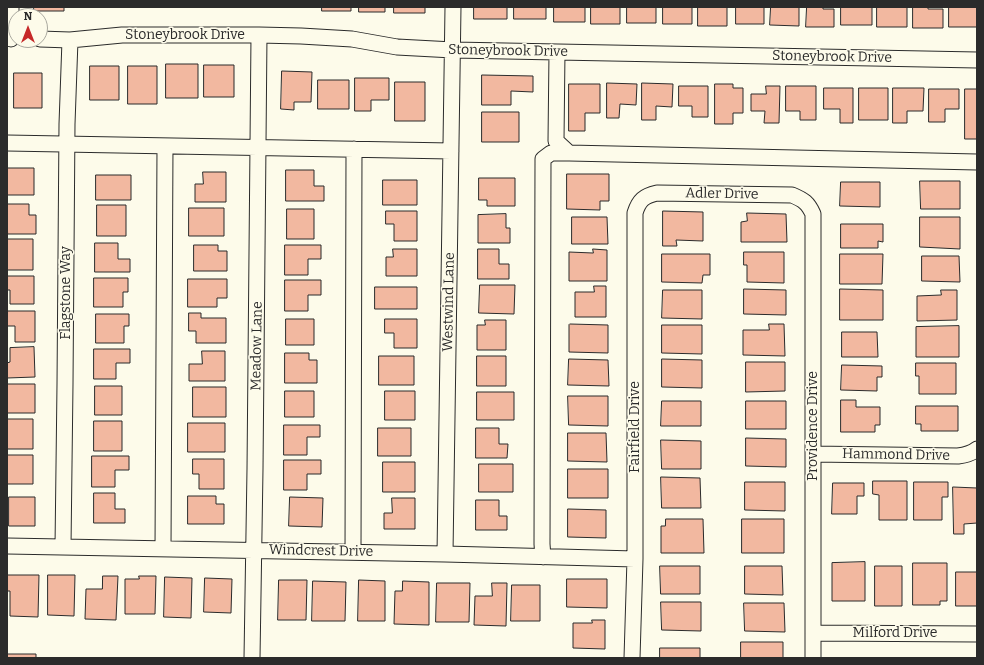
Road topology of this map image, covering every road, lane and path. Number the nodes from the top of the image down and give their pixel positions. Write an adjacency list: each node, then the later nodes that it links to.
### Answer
1 (453, 7): 5 (street, Westwind Lane)
2 (260, 35): 4 (street, Stoneybrook Drive); 5 (street, Stoneybrook Drive); 11 (street, Meadow Lane)
3 (48, 40): 4 (street, Stoneybrook Drive)
4 (70, 40): 9 (street, Flagstone Way)
5 (453, 50): 6 (street, Stoneybrook Drive); 13 (street, Westwind Lane)
6 (557, 52): 7 (street, Stoneybrook Drive); 14 (street)
7 (977, 60)
8 (7, 143): 9 (street)
9 (67, 144): 10 (street); 21 (street, Flagstone Way)
10 (165, 146): 11 (street); 22 (street)
11 (258, 148): 12 (street); 23 (street, Meadow Lane)
12 (354, 150): 13 (street); 24 (street)
13 (451, 151): 25 (street, Westwind Lane)
14 (569, 153): 15 (street); 26 (street)
15 (977, 162)
16 (642, 199): 17 (street, Adler Drive); 27 (street, Fairfield Drive)
17 (802, 199): 19 (street, Providence Drive)
18 (977, 449): 19 (street, Hammond Drive)
19 (813, 454): 28 (street, Providence Drive)
20 (7, 546): 21 (street, Windcrest Drive)
21 (63, 547): 22 (street, Windcrest Drive)
22 (163, 549): 23 (street, Windcrest Drive)
23 (254, 550): 24 (street, Windcrest Drive); 30 (street, Meadow Lane)
24 (353, 552): 25 (street, Windcrest Drive)
25 (445, 554): 26 (street, Windcrest Drive)
26 (543, 557): 27 (street, Windcrest Drive)
27 (635, 559): 31 (street, Fairfield Drive)
28 (813, 633): 29 (street, Milford Drive); 32 (street, Providence Drive)
29 (977, 634)
30 (252, 658)
31 (632, 658)
32 (812, 658)

